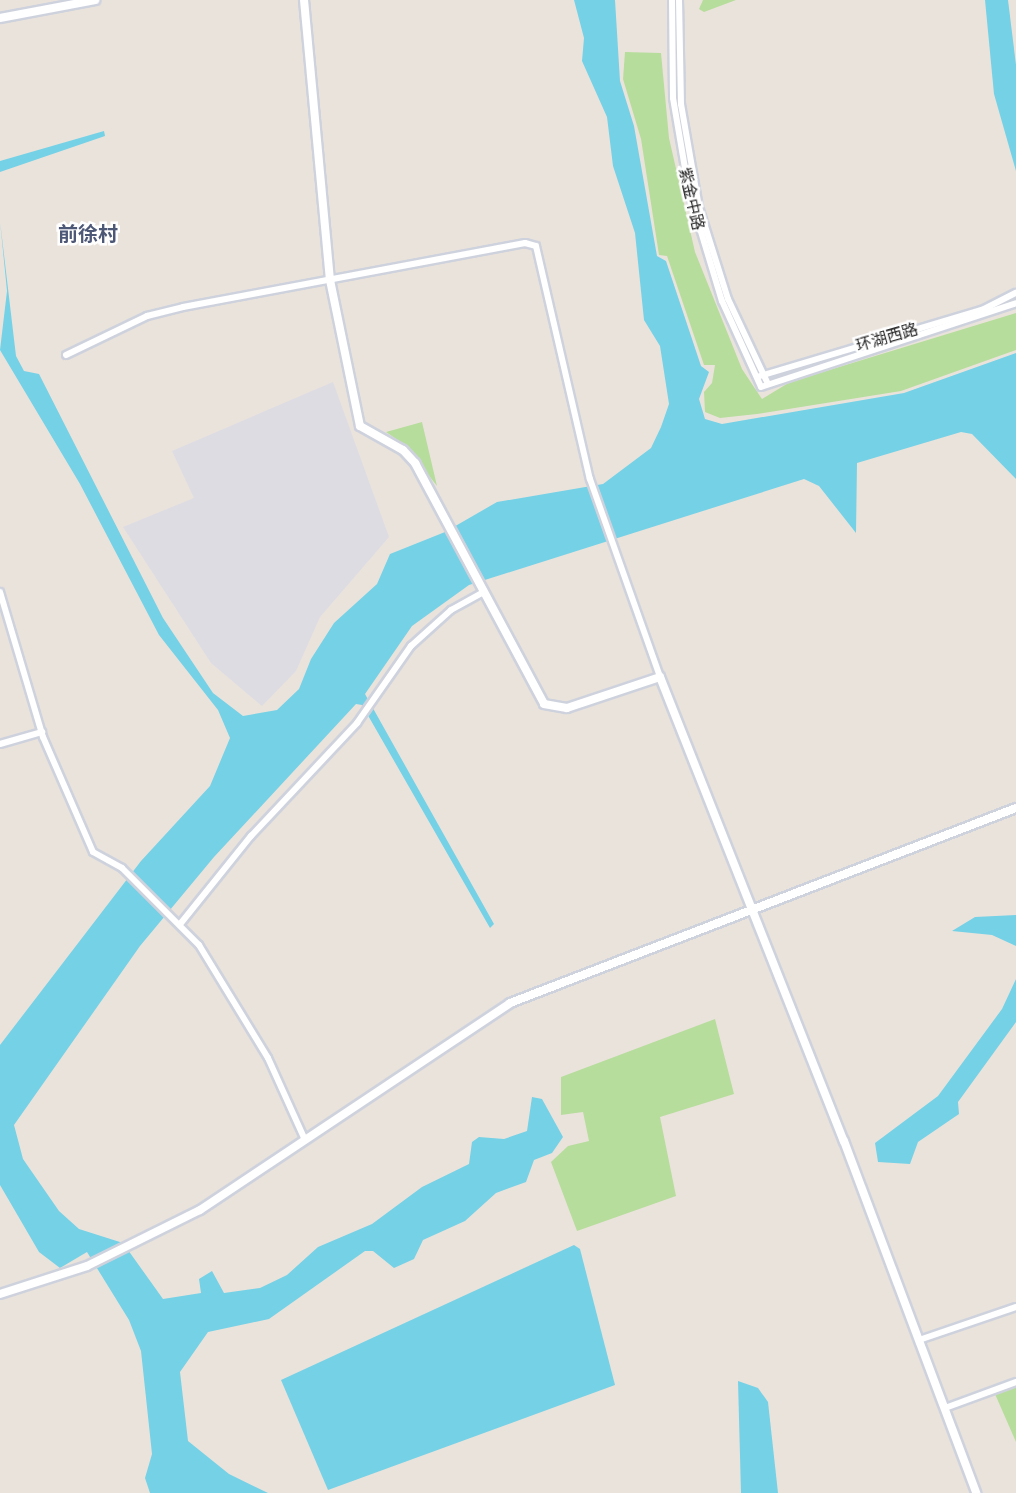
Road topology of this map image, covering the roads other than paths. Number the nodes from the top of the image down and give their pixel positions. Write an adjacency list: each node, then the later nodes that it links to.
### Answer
1 (95, 0): 5 (street)
2 (304, 0): 6 (street)
3 (672, 0): 10 (street, 紫金中路)
4 (679, 0): 10 (street, 紫金中路)
5 (0, 18)
6 (330, 280): 9 (street); 13 (street); 14 (street)
7 (1016, 293): 10 (street, 环湖西路)
8 (1016, 303): 11 (street, 环湖西路)
9 (66, 356)
10 (760, 377): 11 (street, 紫金中路)
11 (764, 385)
12 (0, 592): 15 (street)
13 (481, 592): 14 (street); 19 (street)
14 (660, 677): 18 (street)
15 (42, 732): 16 (street); 19 (street)
16 (0, 744)
17 (1016, 808): 18 (street)
18 (752, 908): 20 (street); 23 (street)
19 (179, 920): 20 (street)
20 (305, 1140): 21 (street)
21 (0, 1294)
22 (1016, 1307): 23 (street)
23 (919, 1340): 25 (street)
24 (1016, 1382): 25 (street)
25 (945, 1408): 26 (street)
26 (975, 1493)

